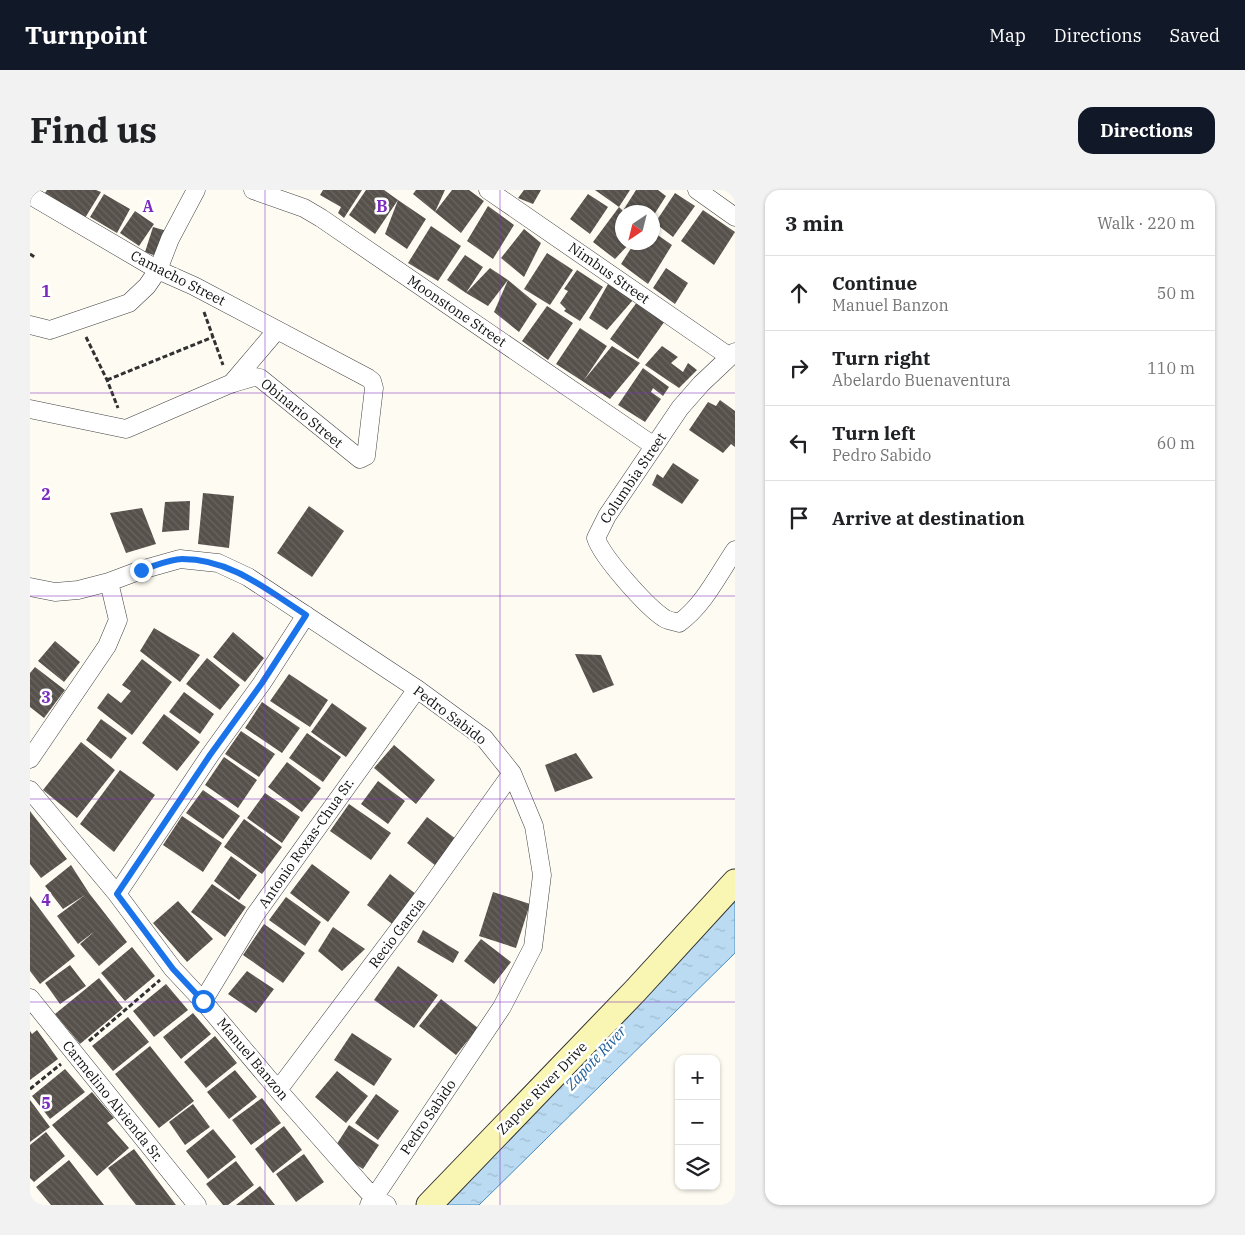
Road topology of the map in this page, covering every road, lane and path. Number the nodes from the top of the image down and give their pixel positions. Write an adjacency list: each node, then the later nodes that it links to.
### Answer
1 (196, 190): 9 (street)
2 (252, 190): 21 (street, Moonstone Street)
3 (488, 190): 15 (street, Nimbus Street)
4 (697, 190): 6 (street)
5 (30, 195): 9 (street, Camacho Street)
6 (735, 217)
7 (30, 254): 8 (path)
8 (36, 258)
9 (158, 270): 10 (street, Camacho Street); 11 (street)
10 (194, 286): 13 (street, Camacho Street); 14 (path)
11 (78, 320): 12 (street); 17 (path)
12 (30, 325)
13 (277, 330): 16 (street, Camacho Street); 18 (street)
14 (213, 337): 17 (path); 18 (path)
15 (732, 354): 21 (street, Columbia Street)
16 (328, 356): 18 (street, Obinario Street)
17 (107, 380): 20 (path)
18 (230, 384): 20 (street, Obinario Street)
19 (30, 409): 20 (street)
20 (126, 429)
21 (654, 446): 22 (street, Columbia Street)
22 (735, 550)
23 (109, 582): 24 (street, Pedro Sabido); 25 (street, Pedro Sabido); 27 (street)
24 (30, 588)
25 (306, 615): 26 (street, Pedro Sabido); 31 (street)
26 (417, 690): 28 (street, Pedro Sabido); 34 (street, Antonio Roxas-Chua Sr.)
27 (30, 759)
28 (512, 773): 37 (street, Recio Garcia); 38 (street, Pedro Sabido)
29 (30, 790): 31 (street, Manuel Banzon)
30 (735, 882): 40 (main road, Zapote River Drive)
31 (117, 894): 32 (street, Manuel Banzon)
32 (173, 969): 34 (street, Manuel Banzon); 35 (path)
33 (30, 998): 35 (street, Carmelino Alvienda Sr.)
34 (203, 1001): 37 (street, Manuel Banzon)
35 (75, 1053): 36 (path); 39 (street, Carmelino Alvienda Sr.)
36 (30, 1089)
37 (278, 1090): 38 (street, Manuel Banzon)
38 (377, 1203)
39 (196, 1205)
40 (429, 1205)

